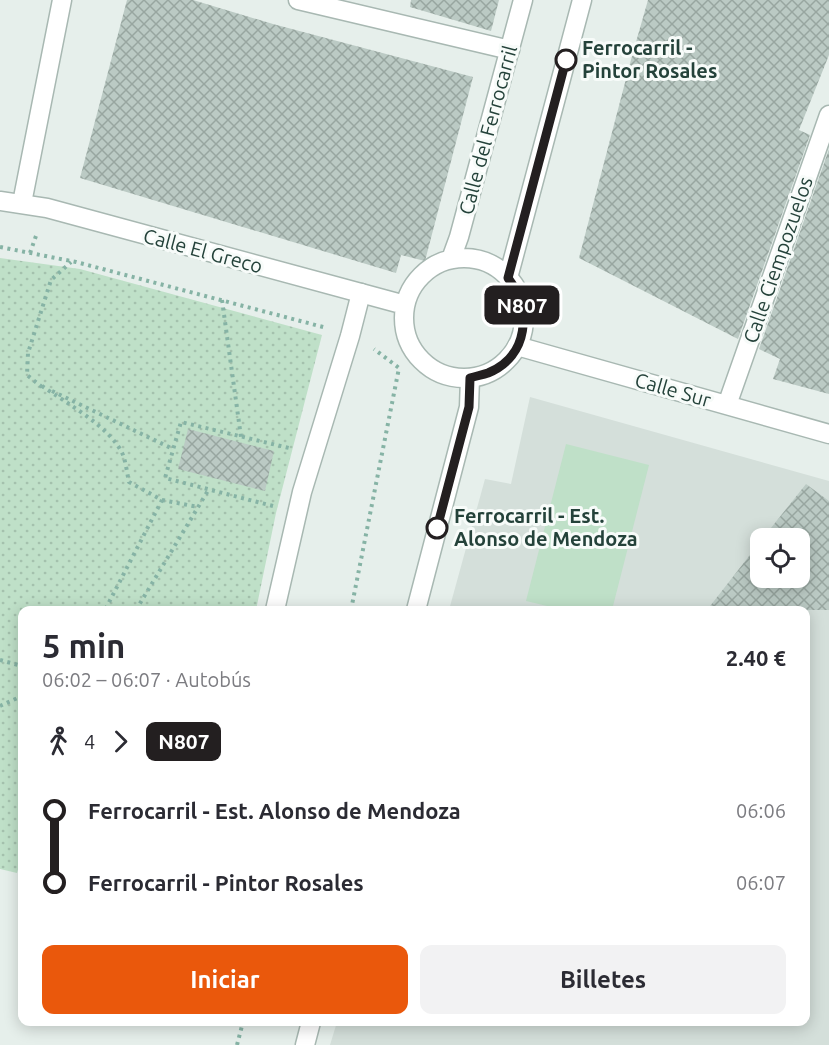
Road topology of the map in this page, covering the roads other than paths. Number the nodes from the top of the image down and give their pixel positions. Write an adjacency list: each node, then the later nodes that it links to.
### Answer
1 (62, 0): 8 (street)
2 (298, 0): 5 (street)
3 (523, 0): 5 (street, Calle del Ferrocarril)
4 (582, 0): 10 (street)
5 (510, 50): 9 (street, Calle del Ferrocarril)
6 (829, 114): 15 (street, Calle Ciempozuelos)
7 (0, 201): 8 (street, Calle El Greco)
8 (22, 203): 11 (street, Calle El Greco)
9 (451, 259): 10 (street); 12 (street)
10 (508, 278): 13 (street)
11 (361, 293): 12 (street, Calle El Greco); 17 (street)
12 (405, 304): 14 (street)
13 (517, 346): 14 (street); 15 (street, Calle Sur)
14 (470, 378): 18 (street)
15 (727, 405): 16 (street, Calle Sur)
16 (829, 434)
17 (276, 606)
18 (417, 606)
19 (310, 1026): 20 (street)
20 (305, 1045)

